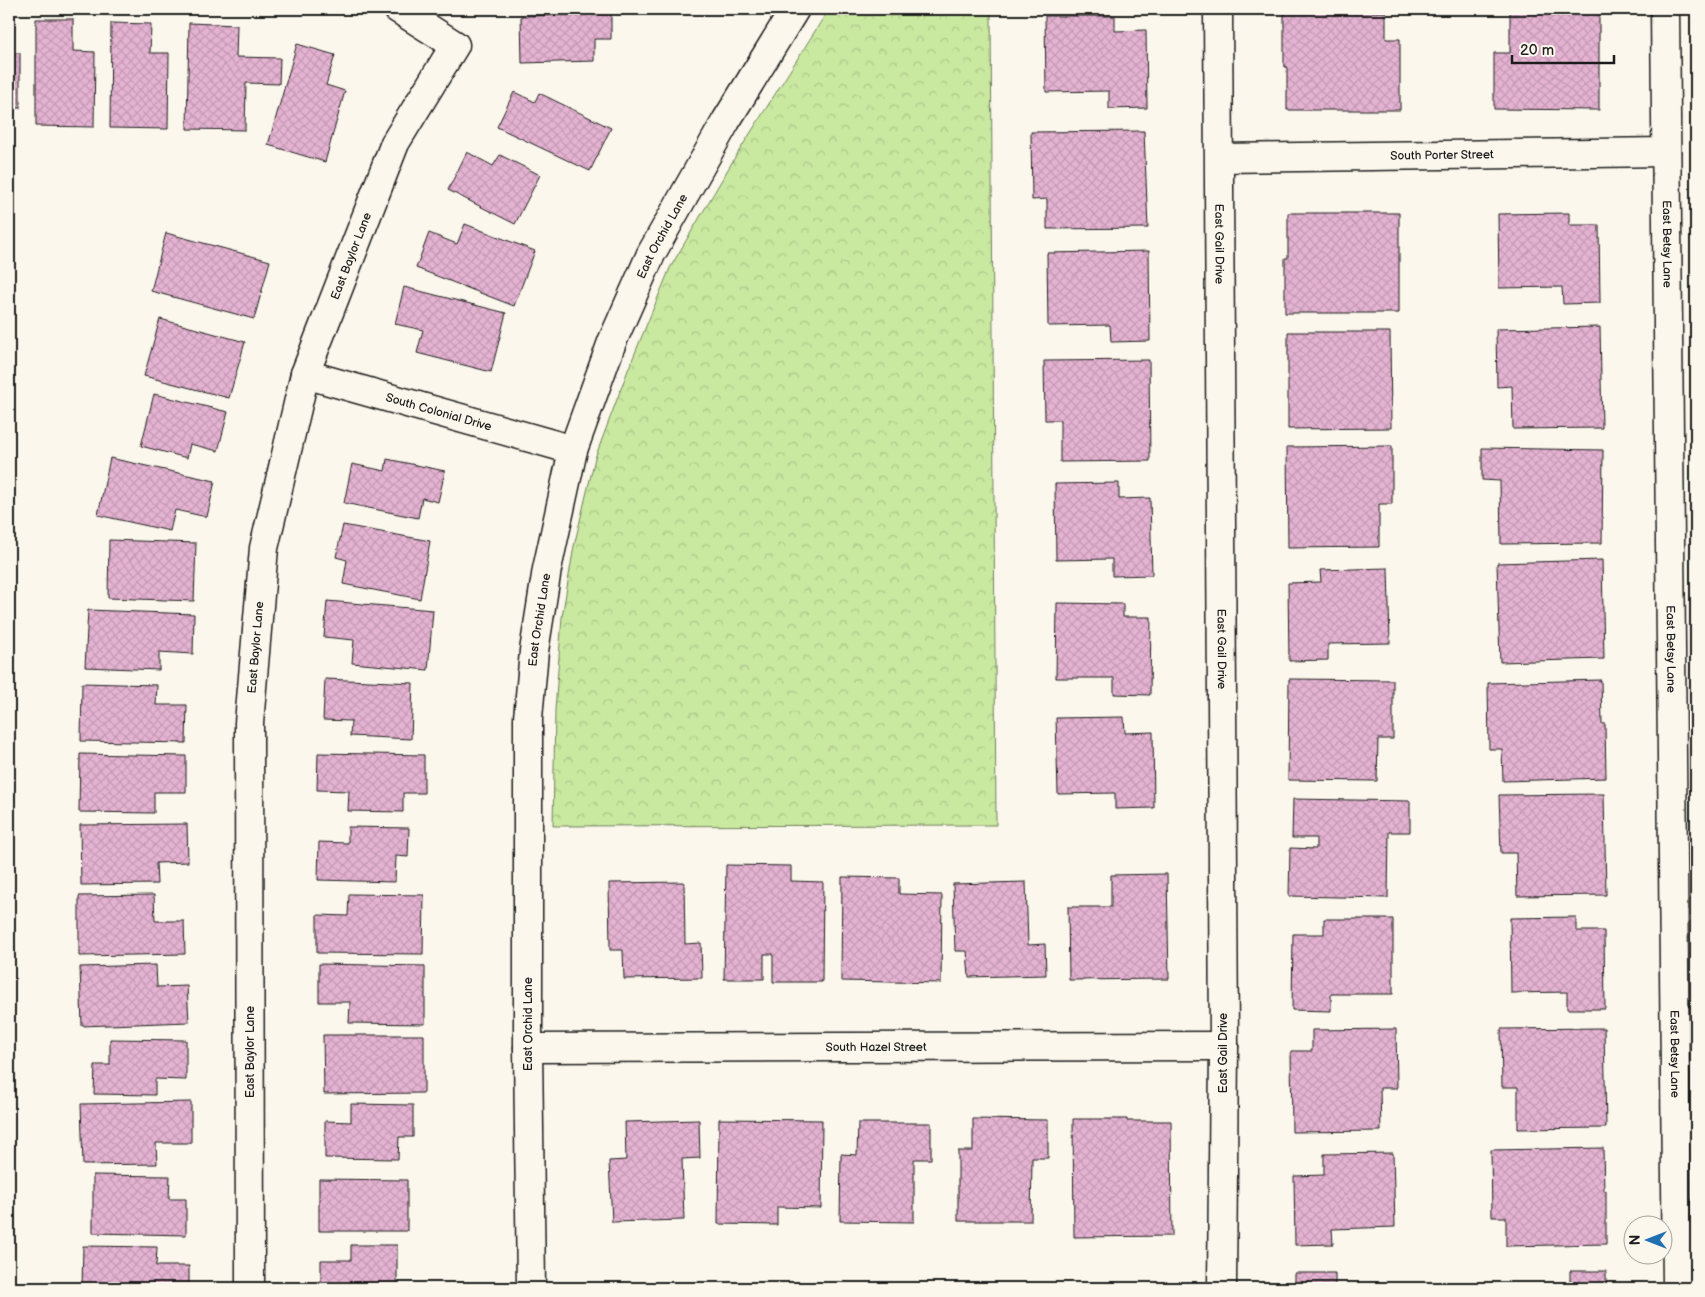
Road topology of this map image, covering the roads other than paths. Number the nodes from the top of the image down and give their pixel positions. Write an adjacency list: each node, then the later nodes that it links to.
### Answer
1 (398, 9): 7 (street, East Baylor Lane)
2 (795, 9): 8 (street, East Orchid Lane)
3 (1218, 9): 6 (street, East Gail Drive)
4 (1665, 9): 5 (street, East Betsy Lane)
5 (1666, 152): 6 (street, South Porter Street); 9 (street, East Betsy Lane)
6 (1220, 158): 10 (street, East Gail Drive)
7 (305, 374): 8 (street, South Colonial Drive); 12 (street, East Baylor Lane)
8 (573, 450): 11 (street, East Orchid Lane)
9 (1685, 951): 15 (street, East Betsy Lane)
10 (1224, 1046): 11 (street, South Hazel Street); 14 (street, East Gail Drive)
11 (528, 1048): 13 (street, East Orchid Lane)
12 (250, 1288)
13 (531, 1288)
14 (1222, 1288)
15 (1677, 1288)

